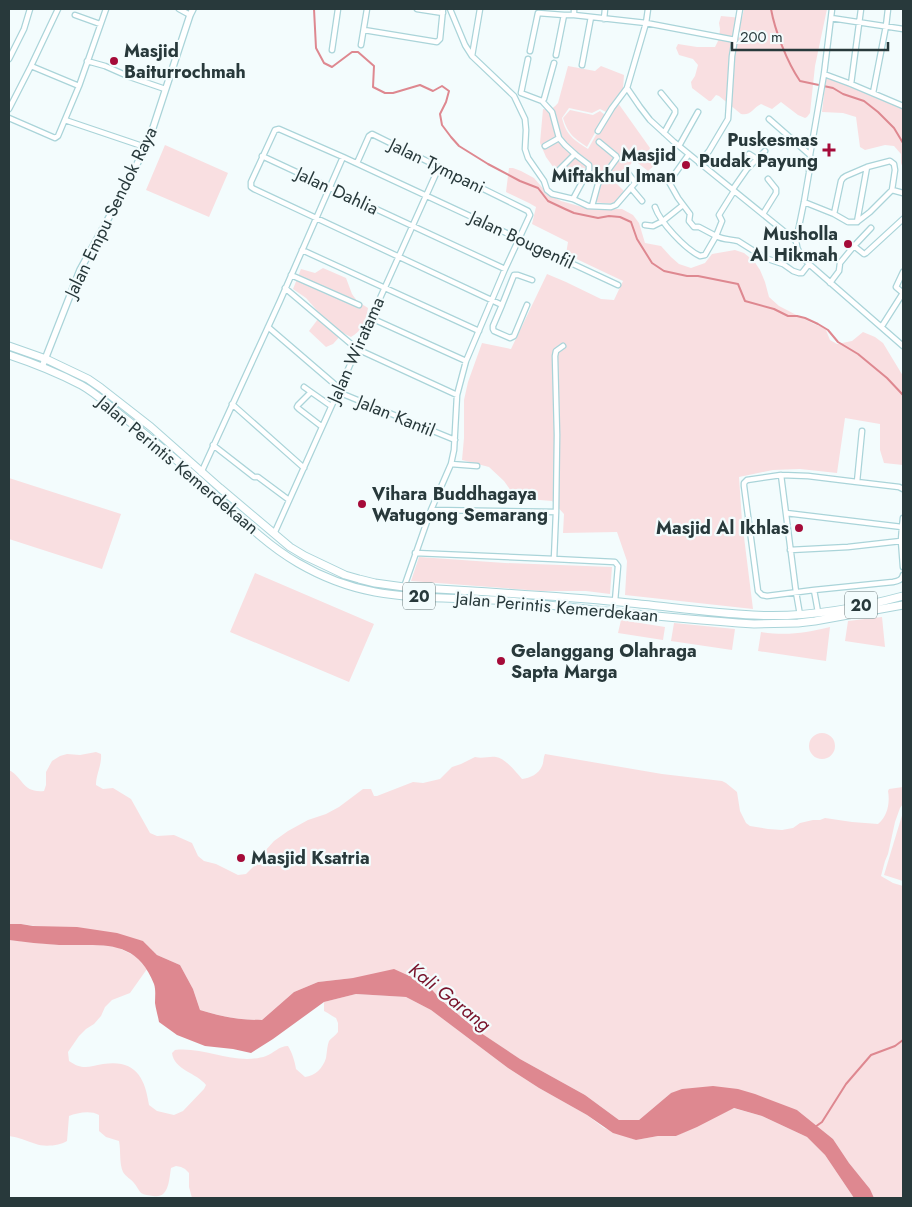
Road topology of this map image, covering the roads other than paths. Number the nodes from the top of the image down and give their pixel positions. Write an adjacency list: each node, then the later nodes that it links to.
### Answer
1 (30, 9): 38 (street)
2 (58, 9): 43 (street)
3 (106, 9): 28 (street)
4 (179, 9): 20 (street)
5 (193, 9): 20 (main road, Jalan Empu Sendok Raya)
6 (338, 9): 34 (street)
7 (367, 9): 31 (street)
8 (417, 9): 18 (street)
9 (450, 9): 37 (street)
10 (480, 9): 37 (street)
11 (574, 9): 22 (street)
12 (605, 9): 24 (street)
13 (648, 9): 27 (street)
14 (740, 9): 32 (street)
15 (832, 9): 25 (street)
16 (861, 9): 26 (street)
17 (888, 9): 29 (street)
18 (443, 11): 31 (street)
19 (75, 15): 28 (street)
20 (190, 15): 48 (main road, Jalan Empu Sendok Raya)
21 (564, 15): 22 (street); 35 (street); 36 (street)
22 (574, 15): 23 (street)
23 (591, 17): 24 (street); 42 (street)
24 (604, 18): 27 (street)
25 (830, 18): 26 (street); 44 (street)
26 (859, 22): 29 (street); 45 (street)
27 (646, 23): 32 (street); 47 (street)
28 (100, 24): 40 (street)
29 (886, 26): 30 (street); 51 (street)
30 (903, 29)
31 (364, 30): 33 (street)
32 (735, 40): 76 (street)
33 (361, 45)
34 (332, 50)
35 (530, 51)
36 (556, 55)
37 (472, 56): 52 (street)
38 (9, 59)
39 (528, 60): 49 (street)
40 (87, 61): 46 (street); 48 (street)
41 (554, 63): 53 (street)
42 (582, 65)
43 (31, 66): 46 (street); 56 (street)
44 (823, 75): 45 (street); 72 (street)
45 (850, 84): 51 (street)
46 (79, 86): 60 (street)
47 (627, 88): 61 (street); 62 (street)
48 (165, 89): 67 (main road, Jalan Empu Sendok Raya)
49 (521, 93): 52 (street); 53 (street)
50 (661, 93): 62 (street)
51 (873, 94): 55 (street)
52 (514, 96): 89 (street)
53 (542, 101): 63 (street)
54 (903, 102): 55 (street)
55 (903, 106)
56 (9, 109)
57 (698, 112): 66 (street)
58 (9, 118): 60 (street)
59 (769, 119): 72 (street)
60 (65, 120): 67 (street)
61 (598, 131)
62 (664, 133): 66 (street)
63 (560, 138): 65 (street); 69 (street)
64 (599, 142): 93 (street)
65 (545, 146)
66 (679, 146): 70 (street)
67 (145, 147): 133 (main road, Jalan Empu Sendok Raya)
68 (765, 151): 75 (street)
69 (575, 154): 81 (street); 89 (street)
70 (689, 154): 76 (street); 92 (street)
71 (749, 154): 75 (street)
72 (810, 155): 91 (street)
73 (262, 156): 74 (street, Jalan Bougenfil); 83 (street, Jalan Dahlia); 97 (street)
74 (343, 157): 77 (street, Jalan Bougenfil); 83 (street)
75 (757, 159): 85 (street)
76 (699, 162): 85 (street)
77 (357, 163): 78 (street, Jalan Tympani); 88 (street, Jalan Bougenfil)
78 (439, 167): 88 (street, Jalan Wiratama); 105 (street, Jalan Tympani)
79 (867, 167): 86 (street); 96 (street); 100 (street)
80 (628, 172): 84 (street)
81 (555, 174)
82 (768, 179): 95 (street)
83 (330, 187): 97 (street); 102 (street, Jalan Dahlia)
84 (631, 188): 90 (street); 93 (street)
85 (734, 190): 95 (street); 104 (street)
86 (892, 190): 87 (street); 100 (street)
87 (903, 193)
88 (426, 196): 102 (street, Jalan Wiratama); 105 (street, Jalan Bougenfil)
89 (573, 199): 93 (street)
90 (642, 201)
91 (804, 202): 96 (street); 106 (street)
92 (683, 205): 99 (street); 104 (street)
93 (592, 206)
94 (655, 207): 99 (street)
95 (763, 214): 106 (street)
96 (834, 214): 100 (street)
97 (316, 219): 108 (street); 109 (street)
98 (903, 219): 107 (street)
99 (663, 221): 101 (street); 104 (street)
100 (857, 222)
101 (645, 225)
102 (412, 226): 109 (street, Jalan Wiratama); 111 (street, Jalan Dahlia)
103 (871, 228): 107 (street)
104 (716, 236): 110 (street)
105 (519, 239): 111 (street); 116 (street, Jalan Bougenfil)
106 (796, 241): 110 (street)
107 (854, 246): 115 (street)
108 (302, 250): 113 (street); 117 (street)
109 (398, 257): 117 (street, Jalan Wiratama); 120 (street)
110 (809, 264): 115 (street)
111 (505, 269): 120 (street)
112 (903, 272): 119 (street)
113 (291, 275): 118 (street); 121 (street)
114 (532, 280): 122 (street)
115 (830, 283): 125 (street)
116 (618, 285)
117 (385, 287): 124 (street, Jalan Wiratama); 127 (street)
118 (285, 288): 126 (street); 131 (street)
119 (903, 293): 125 (street)
120 (492, 301): 122 (street); 127 (street)
121 (359, 305)
122 (502, 305): 123 (street)
123 (527, 305)
124 (371, 318): 131 (street, Jalan Wiratama); 134 (street)
125 (882, 326): 130 (street)
126 (268, 327): 137 (street, Jalan Kantil); 140 (street)
127 (479, 331): 134 (street)
128 (9, 346): 133 (highway, Jalan Perintis Kemerdekaan / 20)
129 (563, 346): 155 (street)
130 (903, 346)
131 (357, 349): 137 (street, Jalan Wiratama); 139 (street)
132 (9, 355): 135 (highway, Jalan Perintis Kemerdekaan / 20)
133 (46, 359): 135 (main road); 150 (highway, Jalan Perintis Kemerdekaan / 20)
134 (466, 361): 139 (street)
135 (42, 367): 150 (highway, Jalan Perintis Kemerdekaan / 20)
136 (304, 387): 138 (street)
137 (339, 390): 141 (street, Jalan Wiratama); 144 (street, Jalan Kantil)
138 (310, 392): 141 (street); 142 (street)
139 (457, 395): 144 (street)
140 (232, 404): 145 (street); 148 (street)
141 (331, 406): 142 (street, Jalan Wiratama)
142 (322, 426): 148 (street, Jalan Wiratama)
143 (862, 431): 151 (street)
144 (455, 440): 146 (street)
145 (213, 446): 150 (street); 153 (street)
146 (451, 464): 147 (street); 154 (street)
147 (477, 466)
148 (304, 468): 153 (street, Jalan Wiratama)
149 (781, 474): 151 (street); 156 (street); 168 (street)
150 (200, 475): 159 (highway, Jalan Perintis Kemerdekaan / 20); 169 (highway, Jalan Perintis Kemerdekaan / 20)
151 (857, 482): 152 (street)
152 (903, 489)
153 (289, 500): 159 (street, Jalan Wiratama)
154 (431, 510): 155 (street); 162 (street)
155 (556, 512): 163 (street)
156 (786, 513): 158 (street); 161 (street)
157 (903, 518): 158 (street)
158 (902, 527): 160 (street)
159 (274, 534): 166 (highway, Jalan Perintis Kemerdekaan / 20)
160 (901, 541): 161 (street); 164 (street)
161 (790, 550): 168 (street)
162 (415, 553): 163 (street); 166 (street)
163 (554, 559): 171 (street)
164 (903, 567)
165 (903, 575): 167 (street)
166 (404, 587): 169 (highway, Jalan Perintis Kemerdekaan / 20)
167 (814, 590): 168 (street); 173 (street)
168 (796, 592): 174 (street)
169 (493, 596): 171 (highway, Jalan Perintis Kemerdekaan / 20); 175 (highway, Jalan Perintis Kemerdekaan / 20)
170 (903, 596): 173 (highway, Jalan Perintis Kemerdekaan / 20)
171 (614, 601): 174 (highway, Jalan Perintis Kemerdekaan / 20)
172 (903, 605): 175 (highway, Jalan Perintis Kemerdekaan / 20)
173 (818, 612): 174 (highway, Jalan Perintis Kemerdekaan / 20); 175 (highway)
174 (800, 615)
175 (819, 620)

